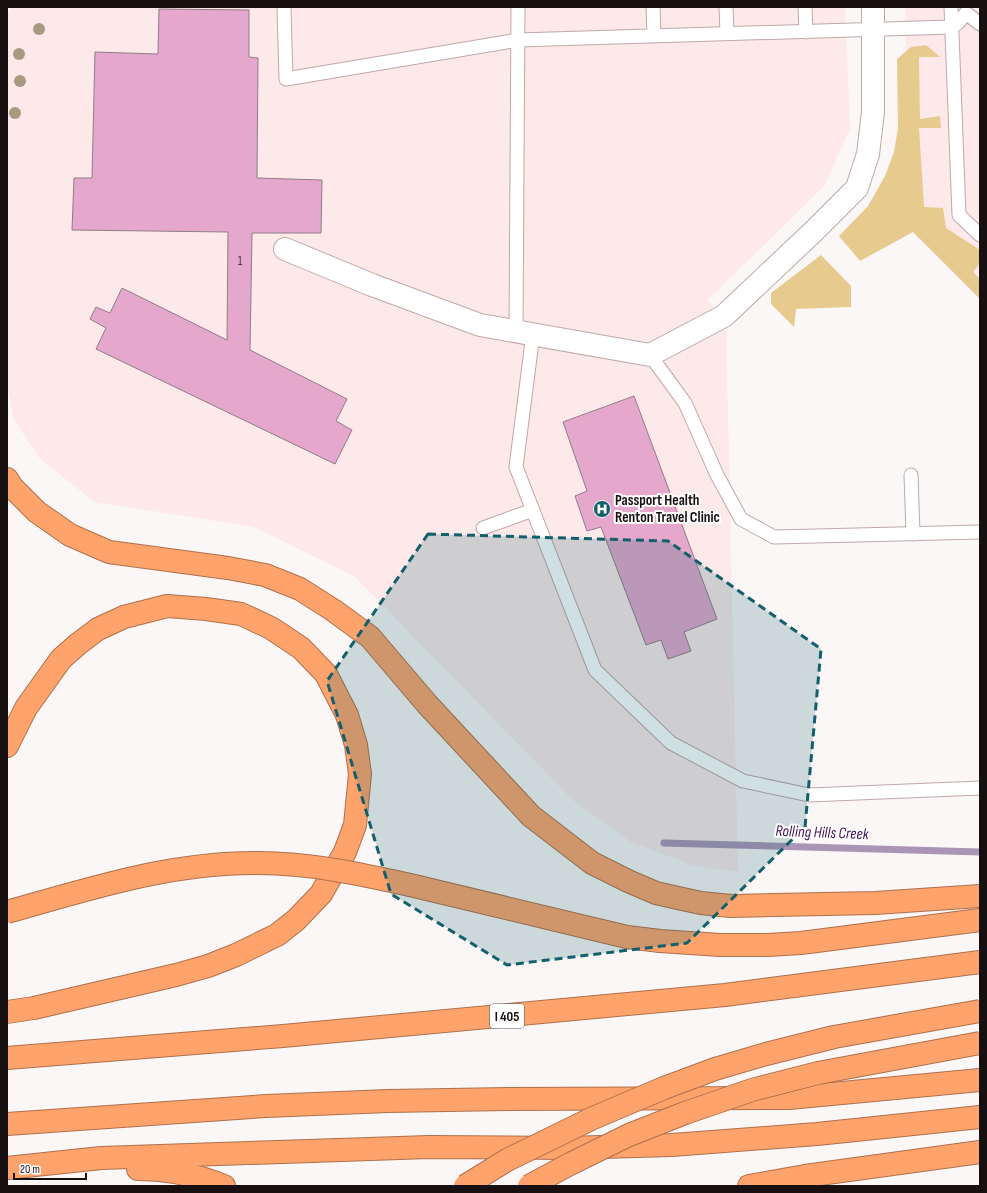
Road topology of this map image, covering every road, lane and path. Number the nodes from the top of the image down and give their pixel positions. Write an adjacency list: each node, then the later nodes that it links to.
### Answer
1 (284, 7): 14 (lane)
2 (518, 7): 14 (lane)
3 (653, 7): 13 (lane)
4 (726, 7): 12 (lane)
5 (805, 7): 11 (lane)
6 (873, 7): 10 (street)
7 (951, 7): 9 (lane)
8 (980, 24): 9 (lane)
9 (951, 27): 10 (lane); 15 (lane)
10 (874, 31): 11 (lane); 18 (street)
11 (806, 32): 12 (lane)
12 (727, 33): 13 (lane)
13 (654, 35): 14 (lane)
14 (518, 40): 17 (lane)
15 (980, 235)
16 (285, 249): 17 (street)
17 (525, 333): 18 (street); 21 (lane)
18 (650, 355): 24 (lane)
19 (911, 475): 24 (lane)
20 (7, 479): 27 (highway)
21 (532, 510): 22 (lane); 26 (lane)
22 (483, 528)
23 (980, 532): 24 (lane)
24 (913, 534)
25 (7, 746): 32 (highway)
26 (980, 788)
27 (980, 896)
28 (7, 912): 29 (highway, bridge)
29 (980, 920)
30 (980, 962): 34 (highway, I 405)
31 (980, 1011): 42 (highway, bridge)
32 (7, 1012)
33 (980, 1043): 43 (highway, bridge)
34 (7, 1058)
35 (980, 1080): 37 (highway)
36 (980, 1117): 39 (highway)
37 (7, 1124)
38 (980, 1152): 44 (highway)
39 (33, 1166): 40 (highway); 41 (highway)
40 (7, 1168)
41 (224, 1186)
42 (465, 1186)
43 (529, 1186)
44 (750, 1186)

